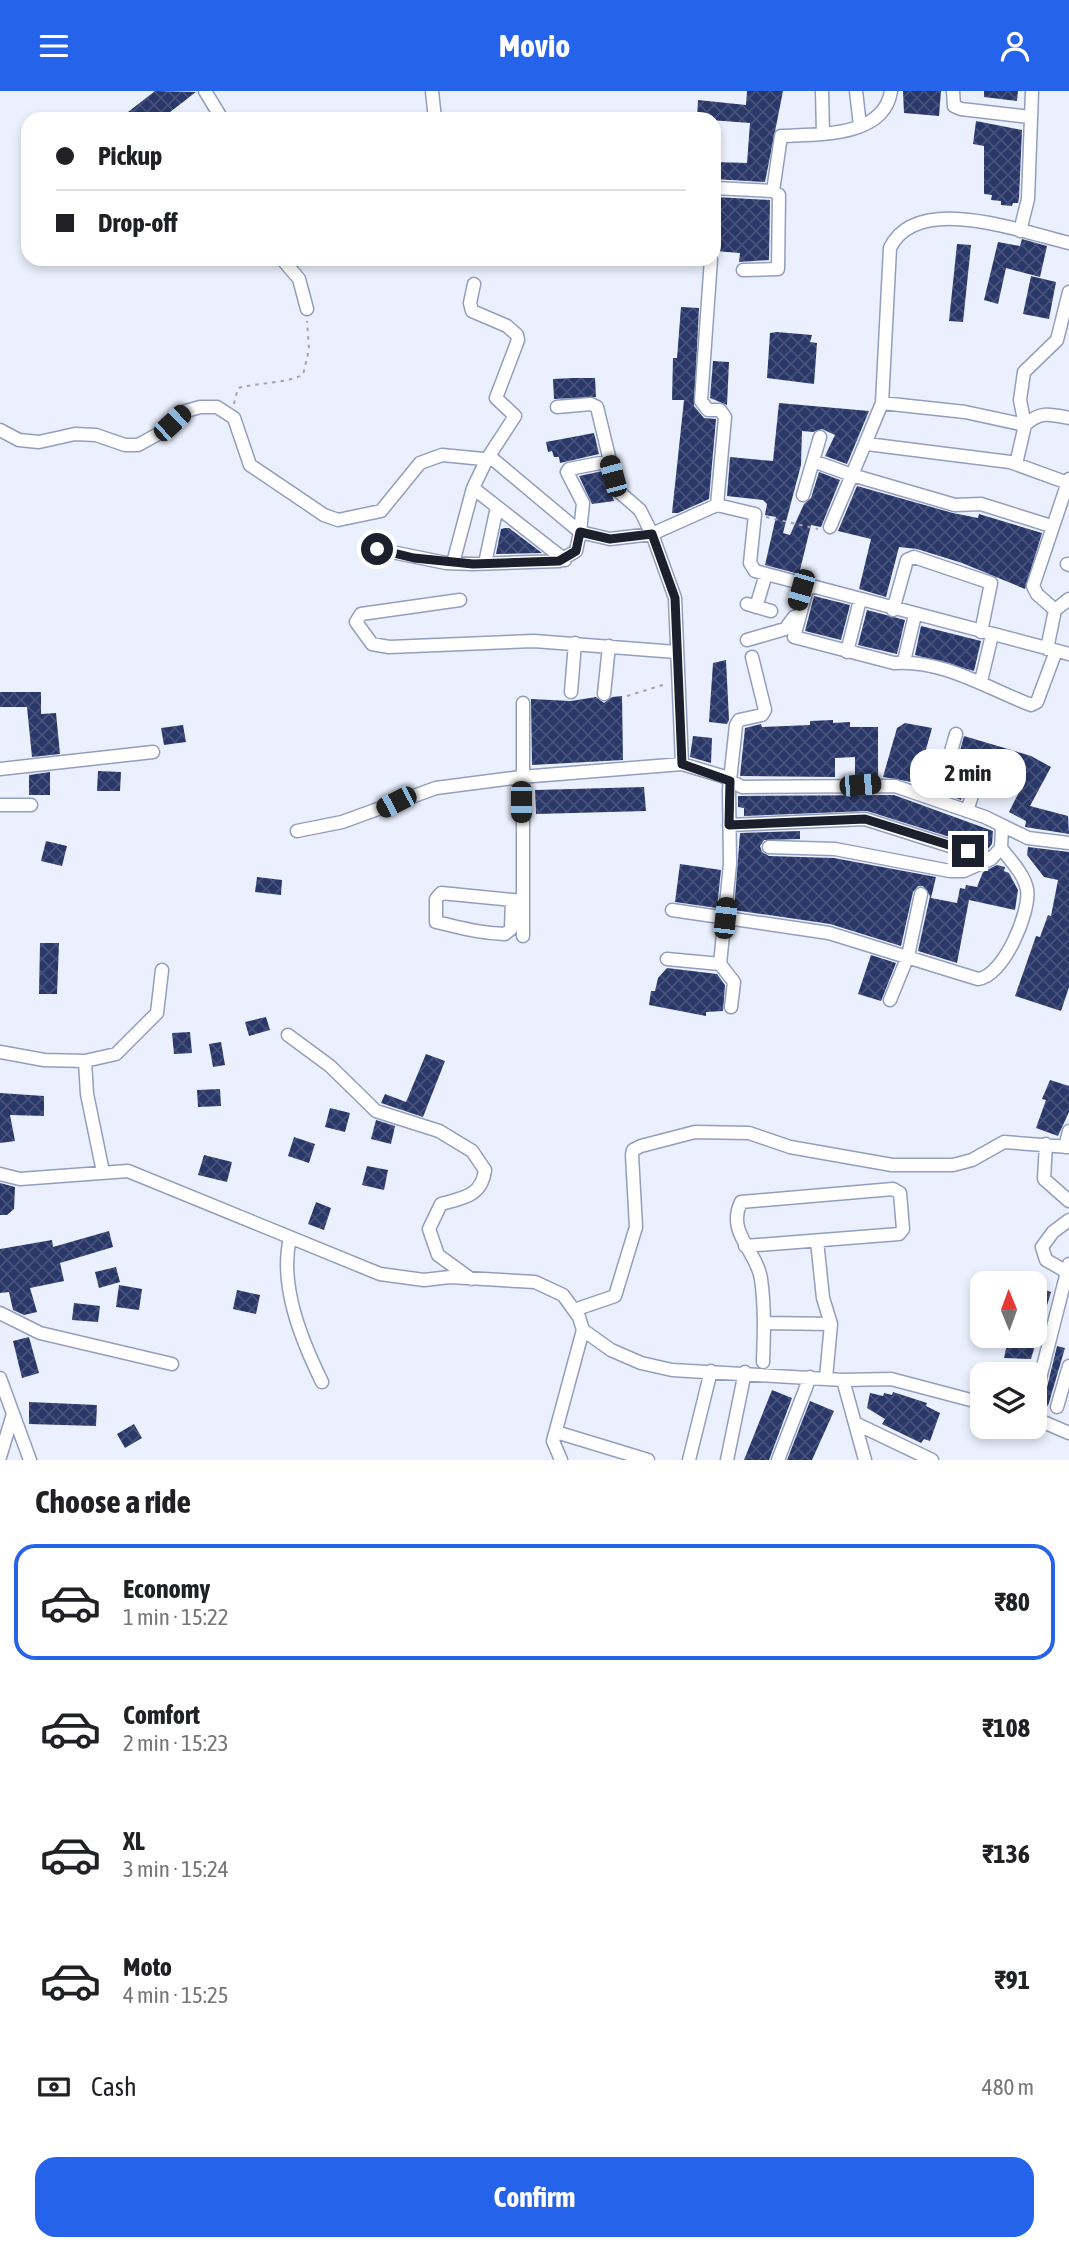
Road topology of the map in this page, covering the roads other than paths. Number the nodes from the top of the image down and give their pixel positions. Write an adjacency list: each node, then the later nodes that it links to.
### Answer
1 (205, 91): 8 (street)
2 (432, 91): 9 (street)
3 (822, 91): 12 (street)
4 (856, 91): 11 (street)
5 (891, 91): 11 (street)
6 (953, 91): 10 (street)
7 (1032, 91): 10 (street)
8 (218, 112)
9 (434, 112)
10 (1030, 117): 15 (street)
11 (860, 125): 12 (street)
12 (822, 133): 14 (street)
13 (721, 188): 14 (street)
14 (773, 191): 19 (street)
15 (1020, 231): 16 (street); 23 (street)
16 (1069, 243)
17 (288, 266): 22 (street)
18 (711, 266): 38 (street)
19 (743, 270)
20 (474, 284): 30 (street)
21 (1069, 292): 26 (street)
22 (307, 309)
23 (882, 403): 26 (street); 29 (street)
24 (557, 407): 31 (street)
25 (1069, 418): 26 (street)
26 (1025, 425): 33 (street)
27 (0, 430): 30 (street)
28 (820, 437): 32 (street)
29 (867, 444): 33 (street); 34 (street)
30 (487, 459): 36 (street); 42 (street)
31 (610, 461): 42 (street); 43 (street)
32 (813, 461): 34 (street); 37 (street)
33 (1016, 464): 35 (street)
34 (852, 475): 40 (street); 41 (street)
35 (1068, 481): 40 (street)
36 (473, 488): 39 (street); 46 (street)
37 (803, 495)
38 (717, 505): 43 (street); 48 (street)
39 (497, 507): 45 (street); 47 (street)
40 (1051, 526): 54 (street)
41 (830, 527)
42 (580, 532): 43 (street); 45 (street)
43 (652, 534): 62 (street)
44 (377, 549): 46 (street)
45 (565, 560): 47 (street)
46 (453, 563): 47 (street)
47 (485, 563)
48 (766, 574): 49 (street); 55 (street)
49 (805, 585): 52 (street); 58 (street); 63 (street)
50 (1069, 599): 54 (street)
51 (460, 600): 59 (street)
52 (860, 600): 53 (street); 63 (street)
53 (893, 610): 56 (street); 57 (street)
54 (1055, 610): 61 (street)
55 (771, 611)
56 (915, 615): 57 (street); 66 (street)
57 (986, 634): 61 (street); 67 (street)
58 (747, 640)
59 (575, 643): 60 (street); 68 (street)
60 (609, 646): 62 (street); 69 (street)
61 (1052, 650): 64 (street); 67 (street)
62 (676, 652): 73 (street)
63 (847, 652): 66 (street)
64 (1069, 654)
65 (752, 657): 77 (street)
66 (904, 661): 67 (street)
67 (981, 681)
68 (571, 692)
69 (604, 694)
70 (523, 703): 76 (street)
71 (956, 734): 78 (street)
72 (153, 753): 74 (street)
73 (682, 764): 76 (street); 77 (street)
74 (0, 769)
75 (979, 774): 81 (street)
76 (521, 777): 84 (street); 90 (street)
77 (730, 781): 78 (street); 82 (street)
78 (937, 800): 81 (street)
79 (0, 805): 80 (street)
80 (31, 805)
81 (967, 811): 83 (street)
82 (729, 825): 88 (street); 92 (street)
83 (1002, 827): 85 (street); 87 (street)
84 (297, 831)
85 (1069, 843)
86 (769, 847): 88 (street)
87 (1001, 848): 88 (street); 94 (street)
88 (991, 859)
89 (921, 894): 94 (street)
90 (517, 901): 90 (street); 93 (street)
91 (672, 910): 92 (street)
92 (725, 918): 94 (street); 96 (street)
93 (523, 936)
94 (908, 956): 98 (street)
95 (667, 959): 96 (street)
96 (720, 964): 99 (street)
97 (162, 970): 102 (street)
98 (890, 1000)
99 (731, 1007)
100 (288, 1035): 114 (street)
101 (0, 1052): 102 (street)
102 (85, 1061): 106 (street)
103 (1069, 1131): 105 (street)
104 (1046, 1144): 105 (street); 108 (street); 115 (street)
105 (1067, 1147)
106 (103, 1172): 107 (street); 110 (street)
107 (0, 1174)
108 (1069, 1201)
109 (1069, 1220): 113 (street)
110 (290, 1238): 114 (street); 131 (street)
111 (817, 1241): 112 (street); 112 (street); 118 (street)
112 (745, 1246): 117 (street)
113 (1068, 1276): 120 (street)
114 (471, 1280): 115 (street)
115 (574, 1310): 119 (street)
116 (0, 1313): 123 (street)
117 (765, 1323): 118 (street); 121 (street)
118 (831, 1324): 129 (street)
119 (583, 1330): 125 (street); 137 (street)
120 (1046, 1357): 122 (street); 124 (street)
121 (763, 1362)
122 (1045, 1362)
123 (172, 1364)
124 (1069, 1366): 133 (street)
125 (711, 1371): 126 (street); 143 (street)
126 (745, 1372): 127 (street); 144 (street)
127 (810, 1377): 129 (street); 145 (street)
128 (0, 1378): 134 (street)
129 (826, 1378): 130 (street)
130 (843, 1380): 132 (street); 135 (street)
131 (322, 1382)
132 (970, 1399)
133 (1056, 1407)
134 (13, 1413): 139 (street); 140 (street)
135 (857, 1424): 146 (street); 147 (street)
136 (1047, 1424): 138 (street)
137 (556, 1432): 141 (street); 142 (street)
138 (1069, 1433)
139 (0, 1457)
140 (30, 1460)
141 (561, 1460)
142 (648, 1460)
143 (689, 1460)
144 (727, 1460)
145 (778, 1460)
146 (865, 1460)
147 (932, 1460)

